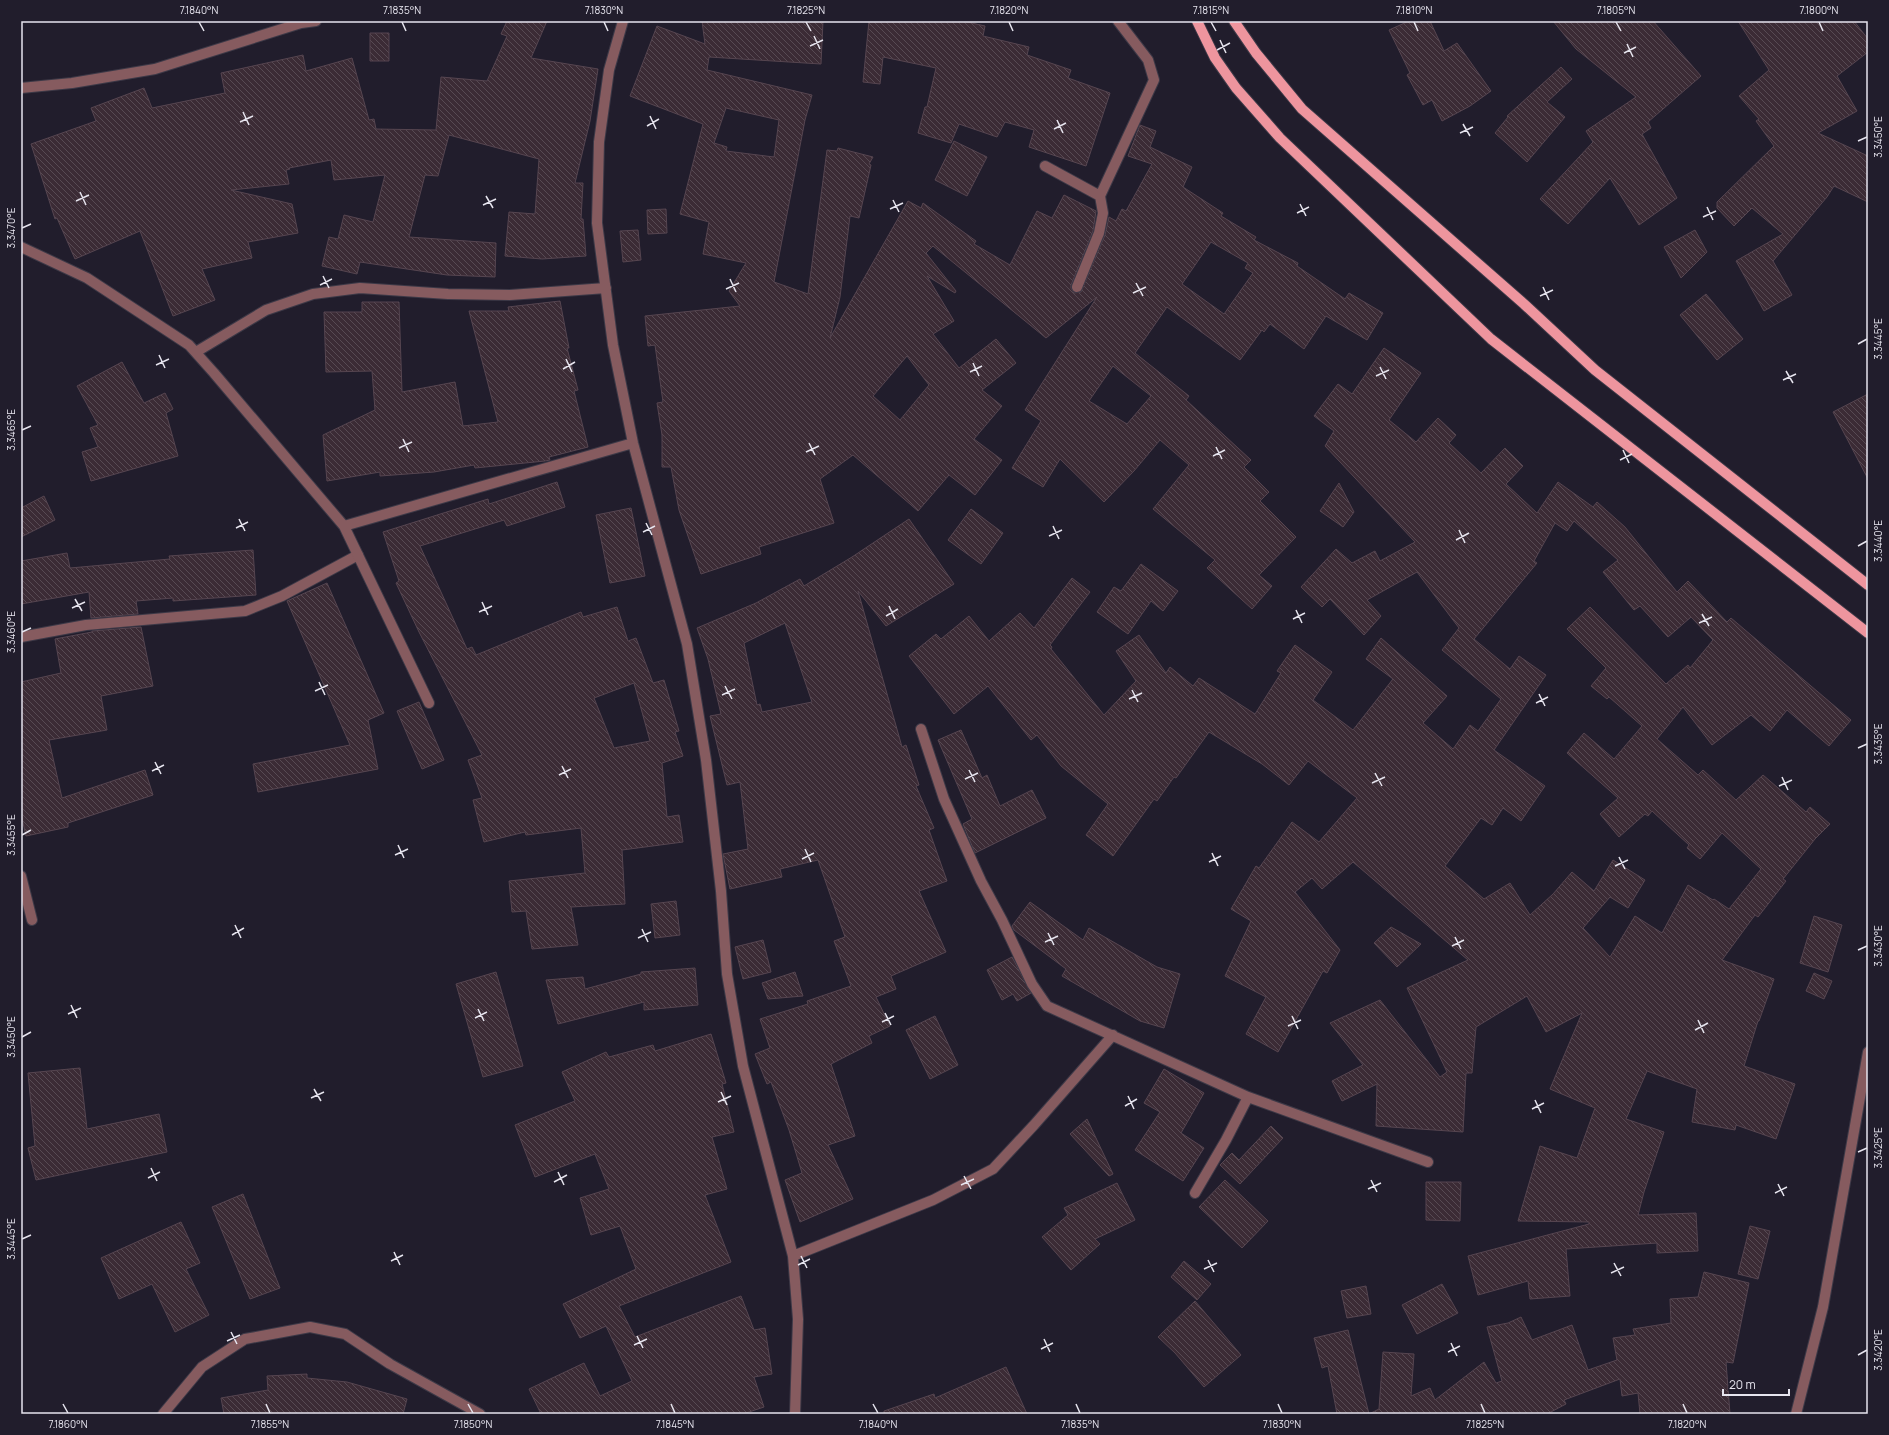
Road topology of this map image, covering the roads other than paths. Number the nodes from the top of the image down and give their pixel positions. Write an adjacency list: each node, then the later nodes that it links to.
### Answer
1 (316, 21): 6 (street)
2 (623, 21): 12 (street)
3 (1118, 21): 9 (street)
4 (1197, 21): 18 (main road)
5 (1234, 21): 17 (main road)
6 (301, 22): 7 (street)
7 (21, 88)
8 (1045, 166): 9 (street)
9 (1100, 196): 11 (street)
10 (21, 247): 13 (street)
11 (1078, 287)
12 (606, 288): 13 (street); 14 (street)
13 (196, 352): 15 (street)
14 (633, 443): 15 (street); 29 (street)
15 (344, 526): 16 (street)
16 (358, 555): 19 (street); 20 (street)
17 (1868, 585)
18 (1868, 633)
19 (21, 637)
20 (429, 703)
21 (921, 729): 24 (street)
22 (21, 876): 23 (street)
23 (32, 920)
24 (1113, 1035): 26 (street); 29 (street)
25 (1868, 1052): 33 (street)
26 (1248, 1097): 27 (street); 28 (street)
27 (1428, 1162)
28 (1195, 1193)
29 (793, 1256): 32 (street)
30 (163, 1414): 31 (street)
31 (480, 1414)
32 (795, 1414)
33 (1796, 1414)

